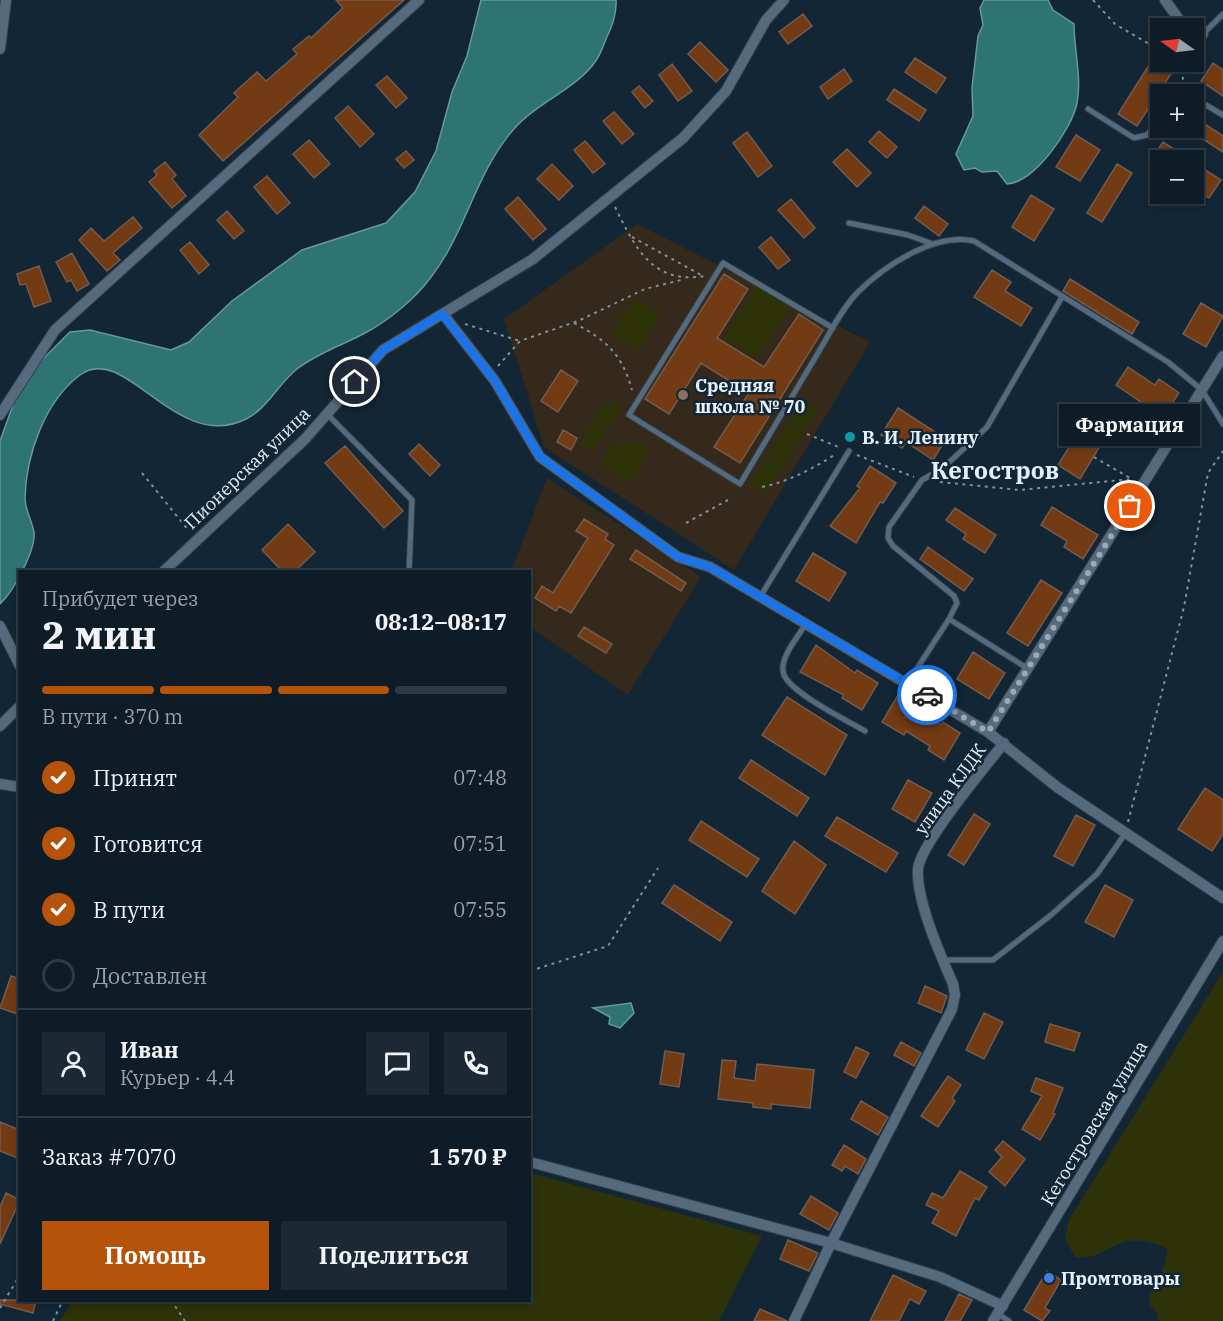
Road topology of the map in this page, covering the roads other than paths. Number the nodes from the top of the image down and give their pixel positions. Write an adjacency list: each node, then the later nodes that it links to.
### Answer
1 (6, 0): 8 (street)
2 (419, 0): 21 (street)
3 (784, 0): 16 (street, Пионерская улица)
4 (1165, 0): 6 (street)
5 (1223, 14): 7 (lane)
6 (1178, 18)
7 (1204, 29)
8 (0, 48)
9 (1204, 103): 11 (lane)
10 (1088, 109): 12 (lane)
11 (1223, 115)
12 (1150, 131)
13 (849, 223): 14 (lane)
14 (933, 244): 15 (lane); 17 (lane)
15 (1062, 297): 19 (lane); 27 (lane)
16 (446, 319): 20 (street, Пионерская улица); 26 (street)
17 (833, 327): 17 (lane)
18 (1223, 356): 19 (street, улица КЛДК)
19 (1202, 390): 22 (lane); 31 (street, улица КЛДК)
20 (327, 414): 24 (street, Пионерская улица); 25 (lane)
21 (0, 415)
22 (1223, 424)
23 (846, 450): 26 (lane)
24 (165, 570)
25 (409, 570)
26 (760, 597): 28 (street)
27 (949, 619): 31 (lane); 32 (lane)
28 (805, 625): 32 (street); 35 (lane)
29 (0, 627): 30 (street)
30 (18, 662)
31 (1029, 669): 36 (street, улица КЛДК)
32 (907, 684): 36 (street)
33 (18, 708): 34 (street)
34 (0, 726)
35 (865, 731)
36 (988, 732): 37 (street)
37 (1004, 743): 40 (street); 43 (street, улица КЛДК)
38 (0, 784): 39 (street)
39 (18, 787)
40 (1125, 834): 41 (street); 43 (lane)
41 (1223, 898)
42 (1223, 941): 46 (street, Кегостровская улица)
43 (943, 960): 45 (street, улица КЛДК)
44 (531, 1162): 45 (street)
45 (831, 1243): 46 (street); 47 (street, улица КЛДК)
46 (998, 1313): 48 (lane)
47 (794, 1321)
48 (1009, 1321)

